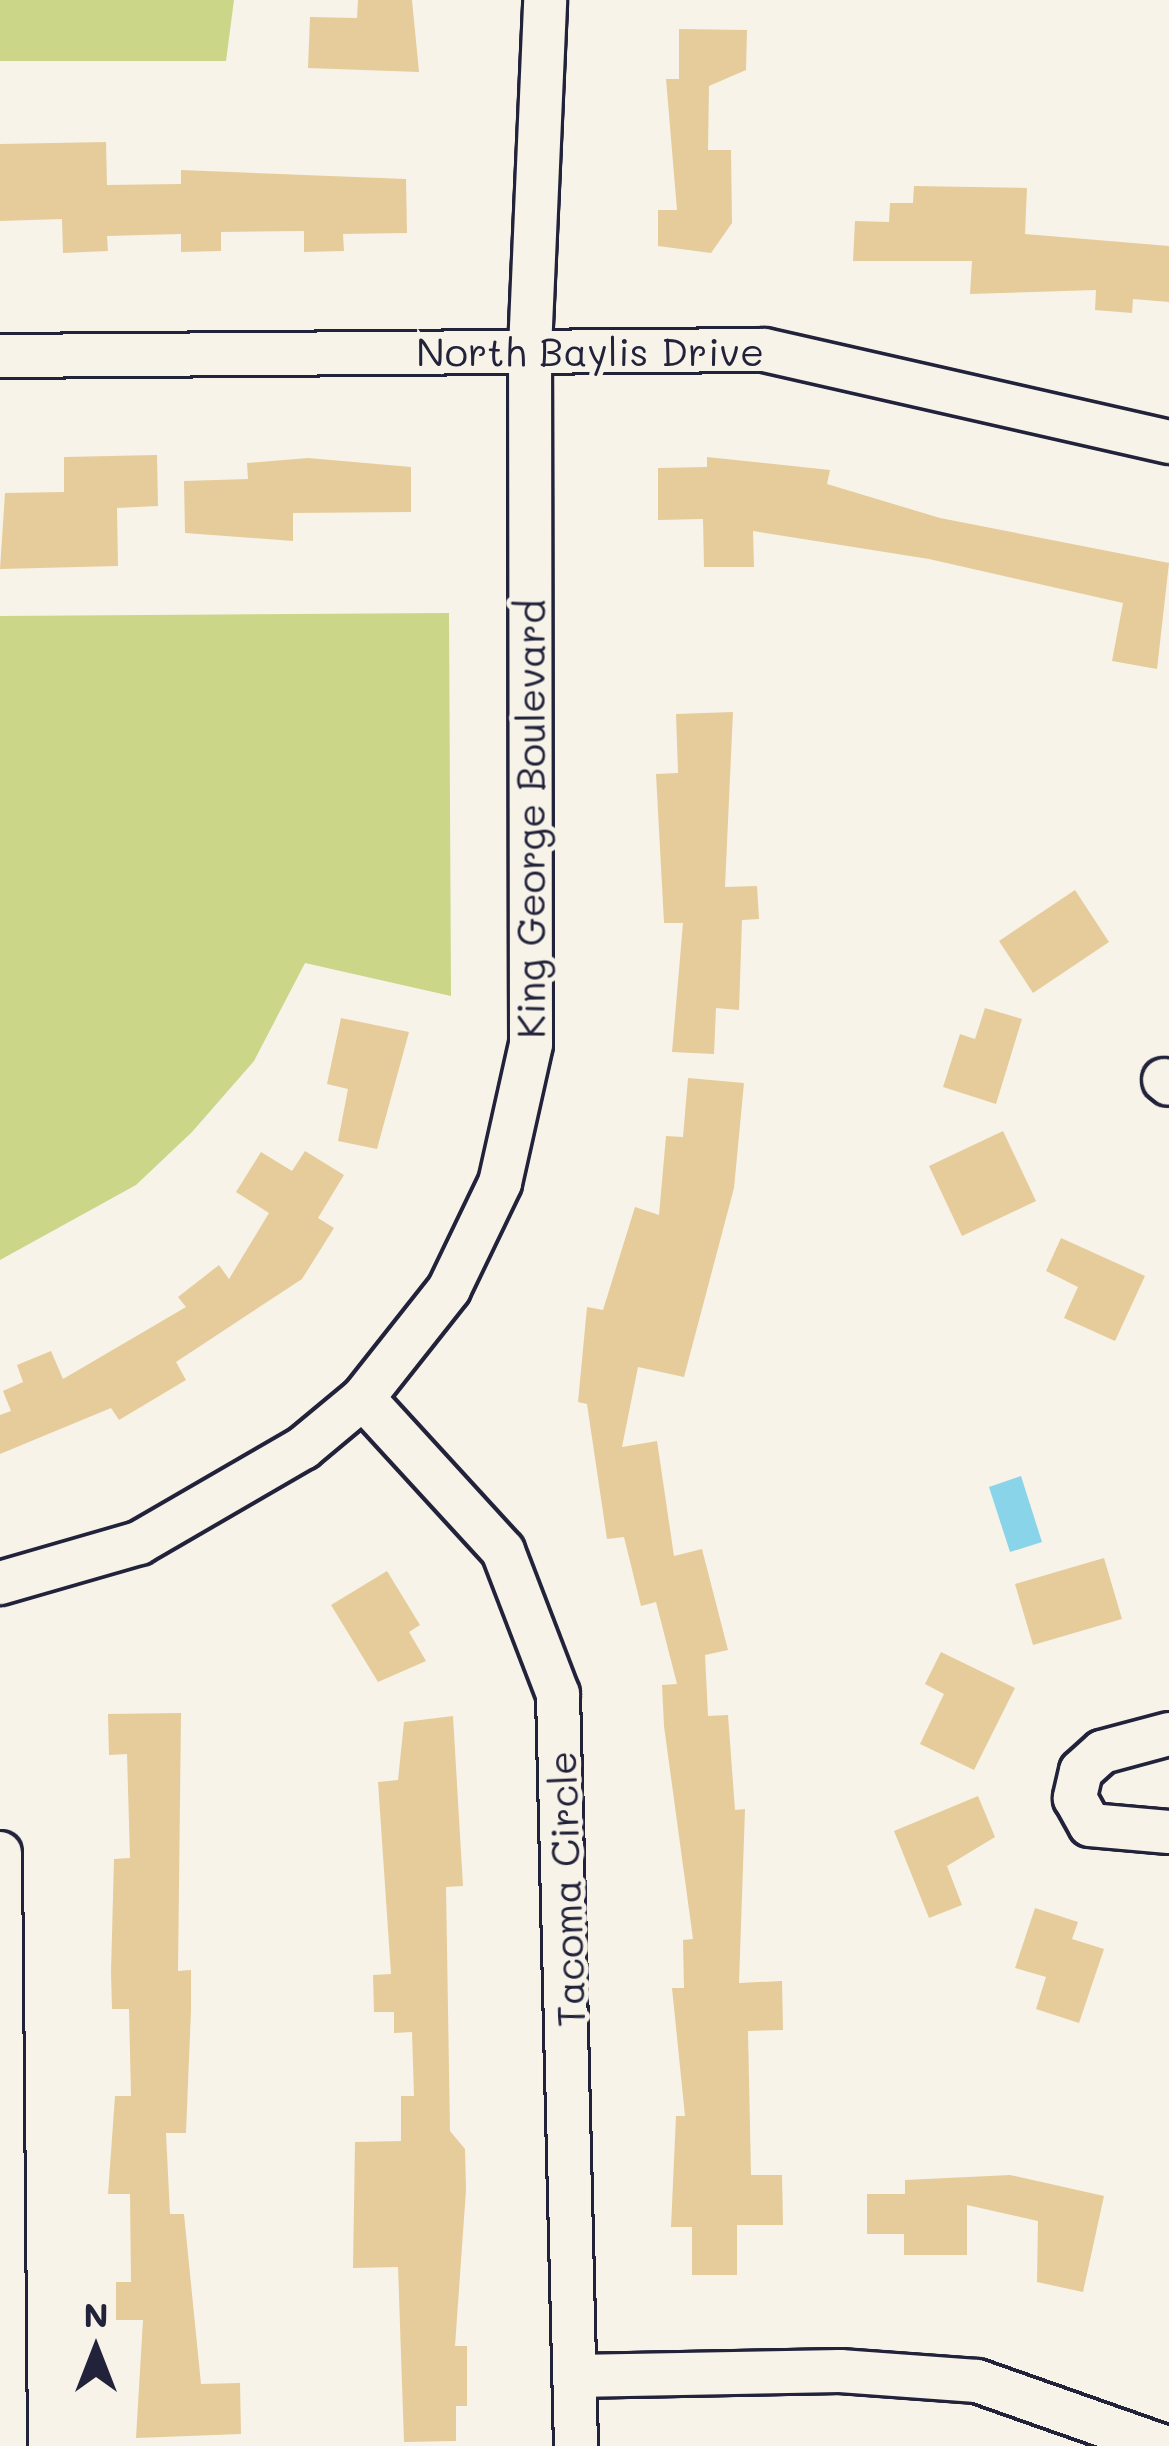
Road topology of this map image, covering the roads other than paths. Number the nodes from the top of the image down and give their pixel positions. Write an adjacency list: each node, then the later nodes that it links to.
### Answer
1 (545, 0): 2 (street, King George Boulevard)
2 (530, 349): 3 (street, North Baylis Drive); 4 (street, North Baylis Drive); 5 (street, King George Boulevard)
3 (0, 356)
4 (1169, 442)
5 (362, 1398): 6 (street, King George Boulevard); 10 (street, Tacoma Circle)
6 (0, 1583)
7 (1169, 1734): 8 (street)
8 (1169, 1832)
9 (0, 1853): 11 (street)
10 (575, 2376): 12 (street, Tacoma Circle); 13 (street)
11 (5, 2446)
12 (576, 2446)
13 (1162, 2446)

